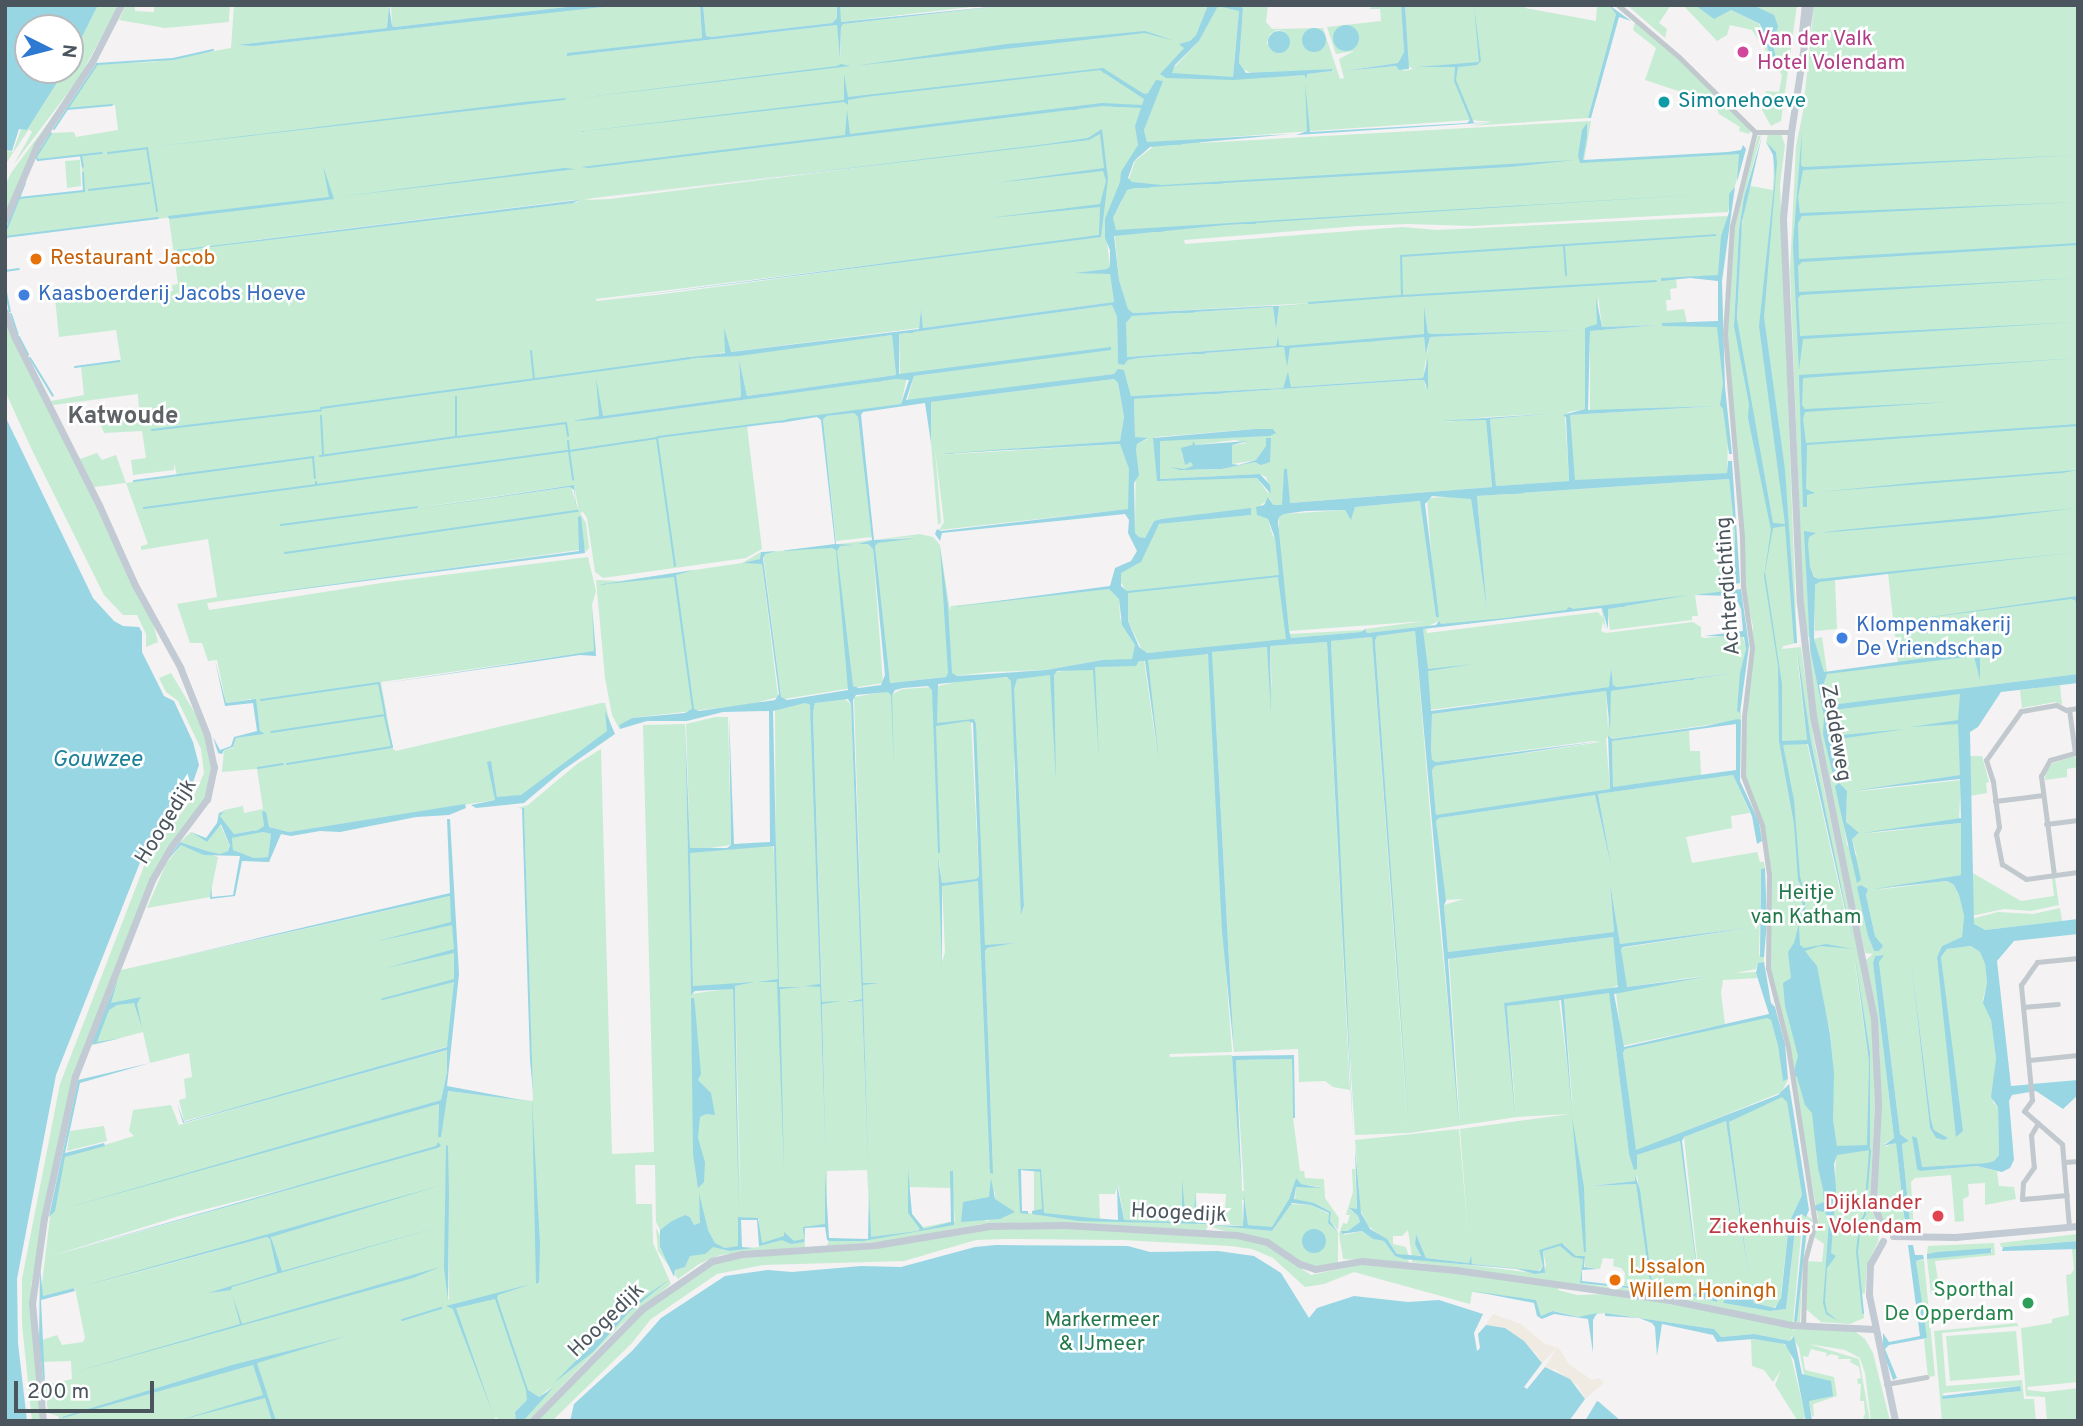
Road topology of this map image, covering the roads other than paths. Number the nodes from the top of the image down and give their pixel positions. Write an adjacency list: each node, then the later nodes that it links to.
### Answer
1 (121, 5): 7 (street)
2 (1618, 5): 5 (street)
3 (1805, 5): 6 (street, Zeddeweg)
4 (1810, 5): 6 (street, Zeddeweg)
5 (1755, 132): 6 (street); 30 (street, Achterdichting)
6 (1791, 132): 27 (street, Zeddeweg)
7 (5, 220)
8 (5, 312): 34 (street, Hoogedijk)
9 (2078, 708): 10 (street)
10 (2069, 709): 11 (street); 12 (street)
11 (2043, 795): 12 (street); 14 (street)
12 (1995, 801): 16 (street)
13 (2078, 820): 14 (street)
14 (2046, 824): 16 (street)
15 (2078, 872): 16 (street)
16 (2054, 875)
17 (2078, 958): 19 (street)
18 (2058, 1004): 19 (street)
19 (2023, 1007): 21 (street)
20 (2078, 1055): 21 (street)
21 (2028, 1060): 22 (street)
22 (2038, 1123): 24 (street); 25 (street)
23 (2078, 1161): 24 (street)
24 (2064, 1162): 25 (street)
25 (2067, 1195): 26 (street)
26 (2074, 1227): 28 (street)
27 (1884, 1230): 28 (street); 29 (street)
28 (1893, 1236): 29 (street)
29 (1883, 1241): 31 (street)
30 (1803, 1326): 31 (street, Hoogedijk); 35 (street, Hoogedijk)
31 (1874, 1329): 33 (street)
32 (1926, 1377): 33 (street)
33 (1886, 1384): 36 (street)
34 (43, 1421)
35 (532, 1421)
36 (1895, 1421)

